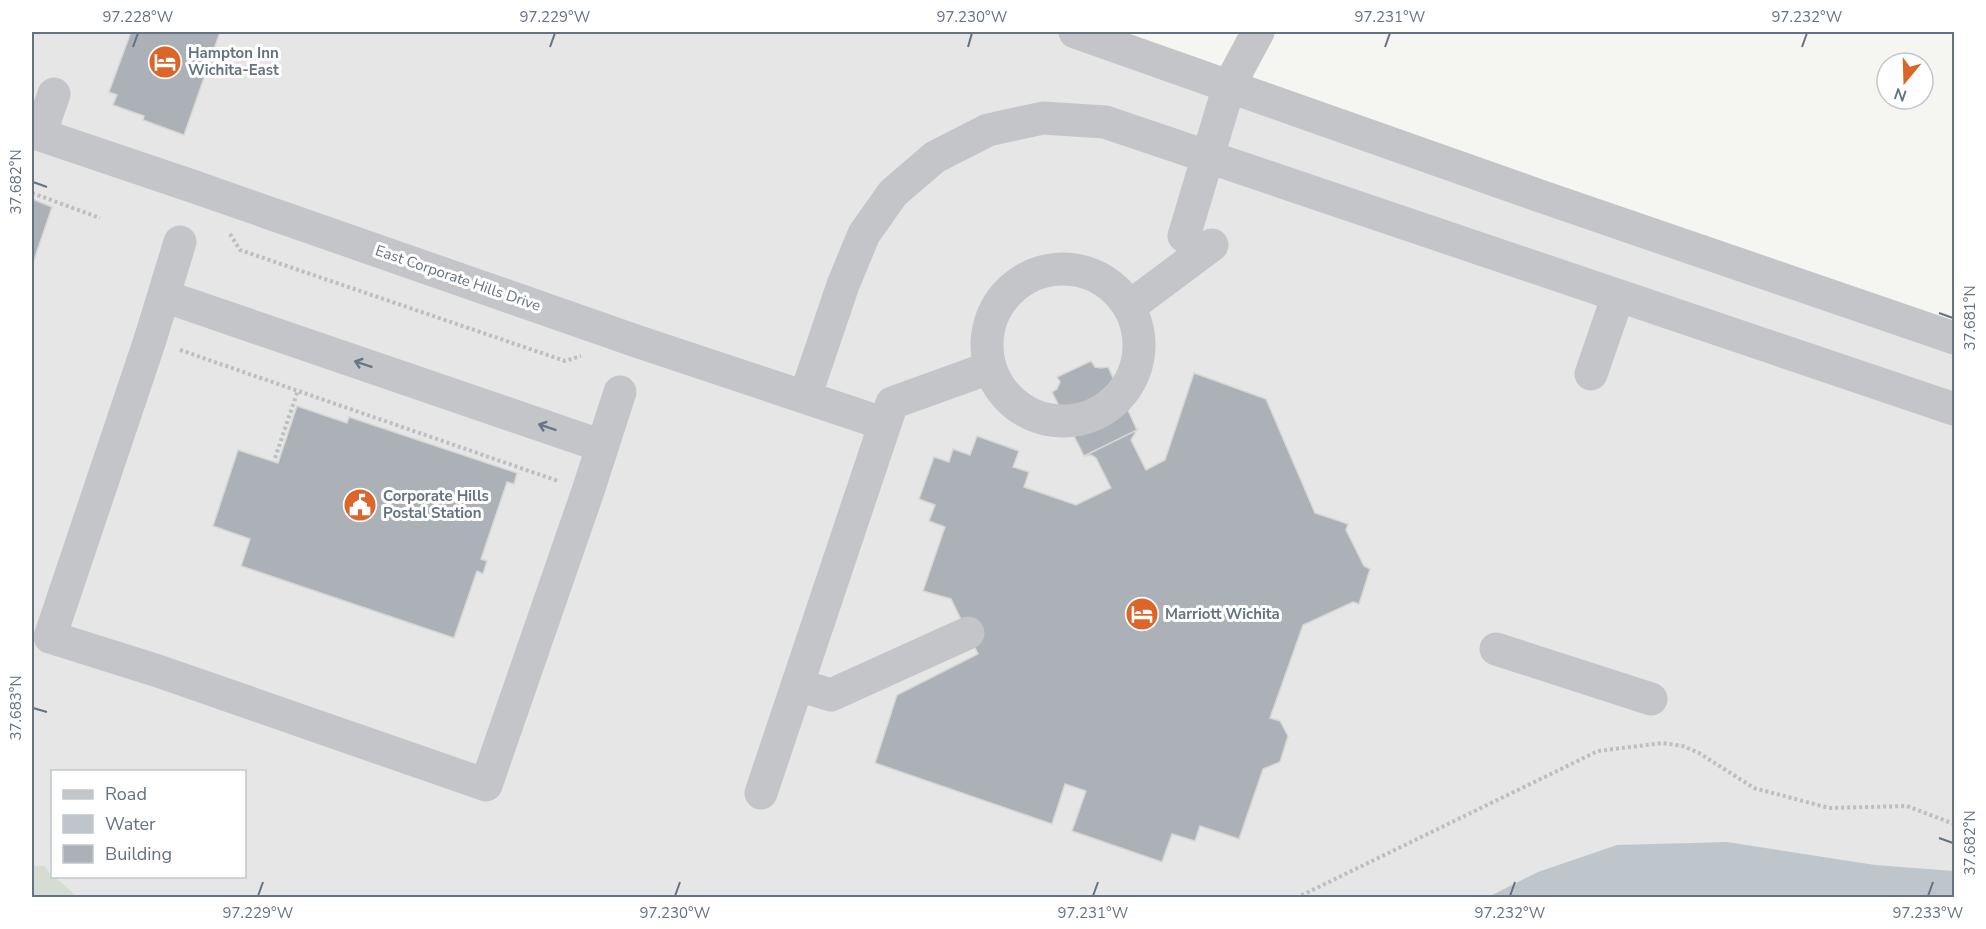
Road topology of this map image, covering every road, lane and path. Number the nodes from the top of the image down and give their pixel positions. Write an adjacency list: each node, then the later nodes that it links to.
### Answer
1 (1075, 32): 3 (street)
2 (1258, 32): 3 (street)
3 (1229, 86): 6 (street); 14 (street)
4 (54, 94): 5 (street)
5 (36, 133): 21 (street, East Corporate Hills Drive)
6 (1209, 157): 12 (street); 13 (street); 21 (street)
7 (32, 194): 8 (path)
8 (100, 218)
9 (227, 230): 16 (path)
10 (180, 242): 11 (street)
11 (164, 296): 15 (street); 24 (street, one-way to 11)
12 (1618, 296): 18 (street); 22 (street)
13 (1129, 306): 17 (street); 17 (street)
14 (1954, 338)
15 (150, 340): 19 (path); 26 (street)
16 (586, 354)
17 (989, 368): 23 (street)
18 (1591, 374)
19 (298, 390): 25 (path); 26 (path)
20 (620, 392): 24 (street)
21 (805, 397): 23 (street, East Corporate Hills Drive)
22 (1954, 409)
23 (885, 424): 29 (street)
24 (602, 446): 26 (street)
25 (275, 458)
26 (588, 491)
27 (968, 633): 29 (street)
28 (1496, 649): 30 (street)
29 (798, 685): 31 (street)
30 (1651, 699)
31 (760, 793)
32 (1954, 824): 33 (path)
33 (1296, 897)

